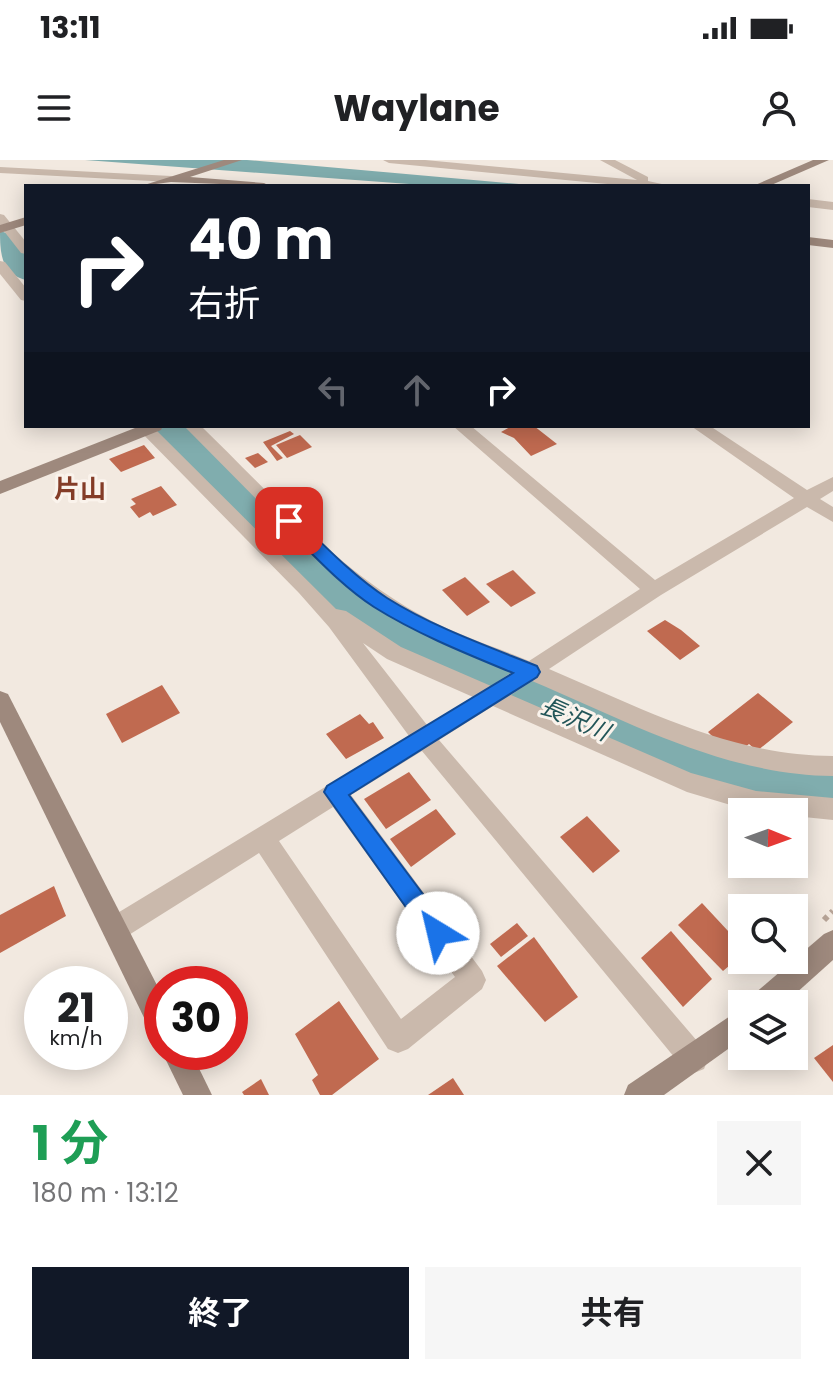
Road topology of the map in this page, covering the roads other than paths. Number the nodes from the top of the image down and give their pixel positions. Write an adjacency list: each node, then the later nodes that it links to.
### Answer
1 (236, 160): 9 (street)
2 (389, 160): 6 (street)
3 (459, 160): 6 (street)
4 (606, 160): 12 (street)
5 (818, 161): 7 (street); 13 (street)
6 (471, 167): 11 (street)
7 (833, 169)
8 (0, 170): 9 (street)
9 (172, 180): 10 (street)
10 (233, 184)
11 (645, 184)
12 (653, 184)
13 (764, 184)
14 (810, 203): 15 (street)
15 (833, 206)
16 (24, 221): 17 (street)
17 (3, 225): 20 (street)
18 (810, 241): 19 (street)
19 (833, 244)
20 (24, 248)
21 (0, 265): 22 (street)
22 (24, 295)
23 (147, 428): 29 (street)
24 (150, 428): 32 (street)
25 (194, 428): 34 (street)
26 (463, 428): 33 (street)
27 (702, 428): 30 (street)
28 (833, 483): 30 (street)
29 (0, 488)
30 (808, 499): 31 (street); 33 (street)
31 (833, 516)
32 (306, 588): 35 (street); 37 (street)
33 (654, 590): 34 (street)
34 (531, 672): 35 (street); 38 (street)
35 (494, 695): 37 (street); 40 (street)
36 (0, 700): 42 (street)
37 (423, 737): 39 (street); 47 (street)
38 (833, 766)
39 (335, 792): 41 (street); 41 (street)
40 (833, 809)
41 (262, 837): 42 (street)
42 (115, 929): 44 (street)
43 (833, 943): 45 (street)
44 (144, 988)
45 (780, 990)
46 (728, 1033): 47 (street)
47 (694, 1059): 50 (street)
48 (185, 1070): 49 (street)
49 (198, 1095)
50 (638, 1095)

